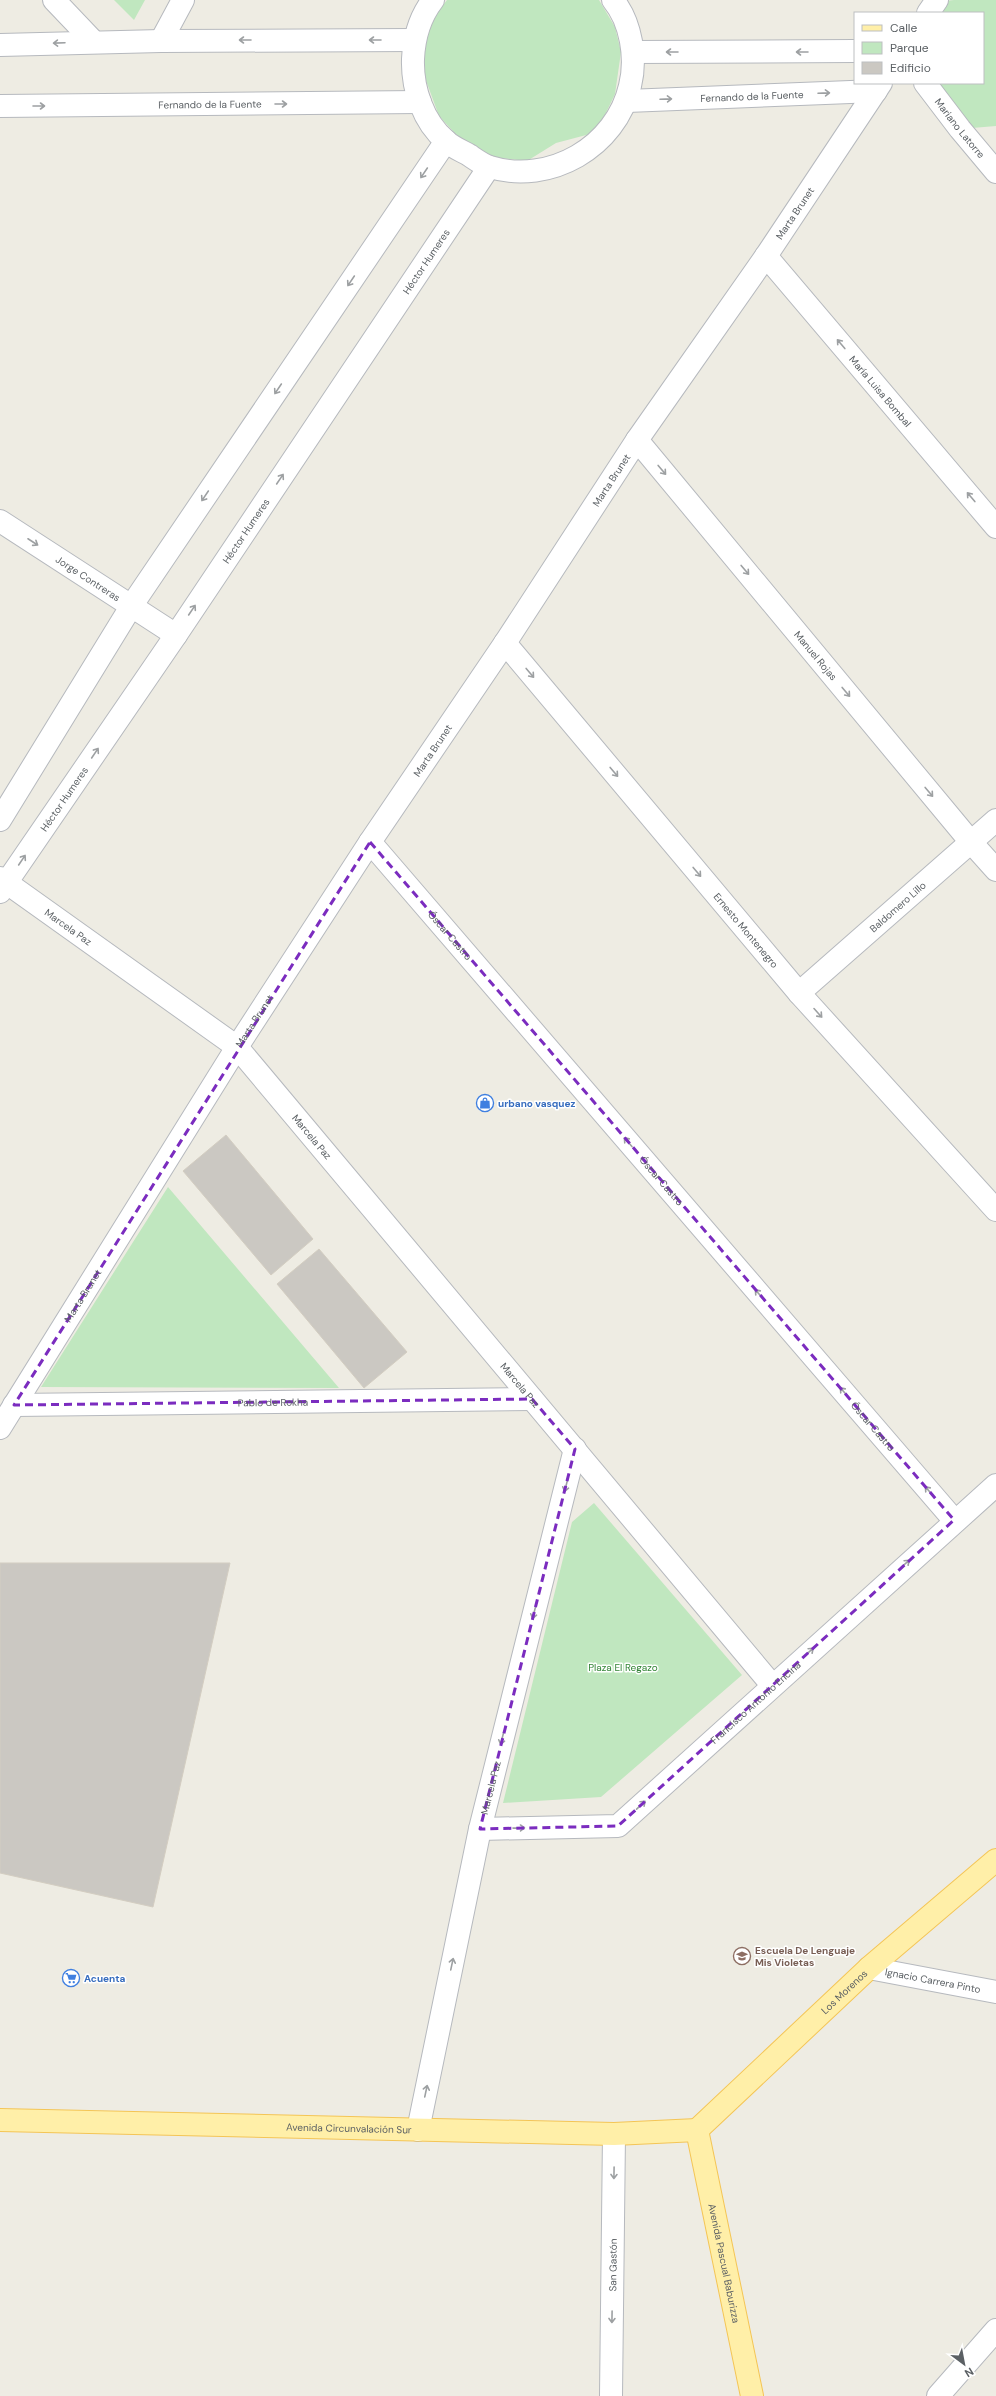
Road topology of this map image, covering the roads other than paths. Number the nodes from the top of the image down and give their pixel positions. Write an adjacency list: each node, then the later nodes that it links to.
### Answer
1 (54, 0): 9 (street)
2 (183, 0): 8 (street)
3 (432, 0): 7 (street)
4 (613, 0): 12 (street)
5 (937, 0): 6 (street)
6 (929, 12)
7 (414, 40): 8 (street, one-way to 8); 16 (street)
8 (160, 41): 9 (street)
9 (94, 42): 10 (street, one-way to 10)
10 (0, 45)
11 (854, 51): 12 (street, one-way to 12)
12 (633, 52): 15 (street)
13 (927, 84): 20 (street, Mariano Latorre)
14 (878, 87): 15 (street, Fernando de la Fuente, one-way to 14); 21 (street, Marta Brunet)
15 (627, 101): 19 (street)
16 (420, 102): 17 (street, Fernando de la Fuente, one-way to 16); 18 (street)
17 (0, 106)
18 (446, 141): 19 (street); 25 (street, one-way to 25)
19 (489, 167): 26 (street, Héctor Humeres, one-way to 19)
20 (996, 172)
21 (766, 256): 22 (street, Marta Brunet); 24 (street, María Luisa Bombal, one-way to 21)
22 (637, 440): 27 (street, Marta Brunet); 30 (street, Manuel Rojas, one-way to 30)
23 (0, 521): 25 (street, Jorge Contreras, one-way to 25)
24 (996, 526)
25 (132, 605): 26 (street, Jorge Contreras); 28 (street)
26 (176, 635): 33 (street, Héctor Humeres, one-way to 26)
27 (505, 643): 31 (street, Marta Brunet); 34 (street, Ernesto Montenegro, one-way to 34)
28 (0, 820)
29 (996, 820): 30 (street, Baldomero Lillo)
30 (970, 841): 32 (street, Manuel Rojas); 34 (street, Baldomero Lillo)
31 (370, 842): 35 (street, Marta Brunet); 42 (street, Óscar Castro, one-way to 31)
32 (996, 870)
33 (2, 884): 35 (street, Marcela Paz)
34 (799, 993): 36 (street, Ernesto Montenegro, one-way to 36)
35 (237, 1047): 37 (street, Marcela Paz); 38 (street, Marta Brunet)
36 (996, 1210)
37 (532, 1399): 38 (street, Pablo de Rokha); 40 (street, Marcela Paz)
38 (14, 1405): 39 (street, Marta Brunet)
39 (0, 1428)
40 (575, 1449): 43 (street, Marcela Paz); 44 (street, Marcela Paz, one-way to 44)
41 (996, 1485): 42 (street, Francisco Antonio Encina)
42 (954, 1520): 43 (street, Francisco Antonio Encina, one-way to 42)
43 (772, 1685): 44 (street, Francisco Antonio Encina, one-way to 43)
44 (480, 1829): 49 (street, Marcela Paz, one-way to 44)
45 (996, 1860): 46 (main road, Los Morenos)
46 (869, 1968): 47 (street, Ignacio Carrera Pinto); 50 (main road, Los Morenos)
47 (996, 1992)
48 (0, 2120): 49 (main road, Avenida Circunvalación Sur)
49 (418, 2130): 51 (main road, Avenida Circunvalación Sur)
50 (697, 2130): 51 (main road, Avenida Circunvalación Sur); 54 (main road, Avenida Pascual Baburizza)
51 (614, 2134): 53 (street, San Gastón, one-way to 53)
52 (996, 2330): 55 (street)
53 (611, 2396)
54 (752, 2396)
55 (938, 2396)

